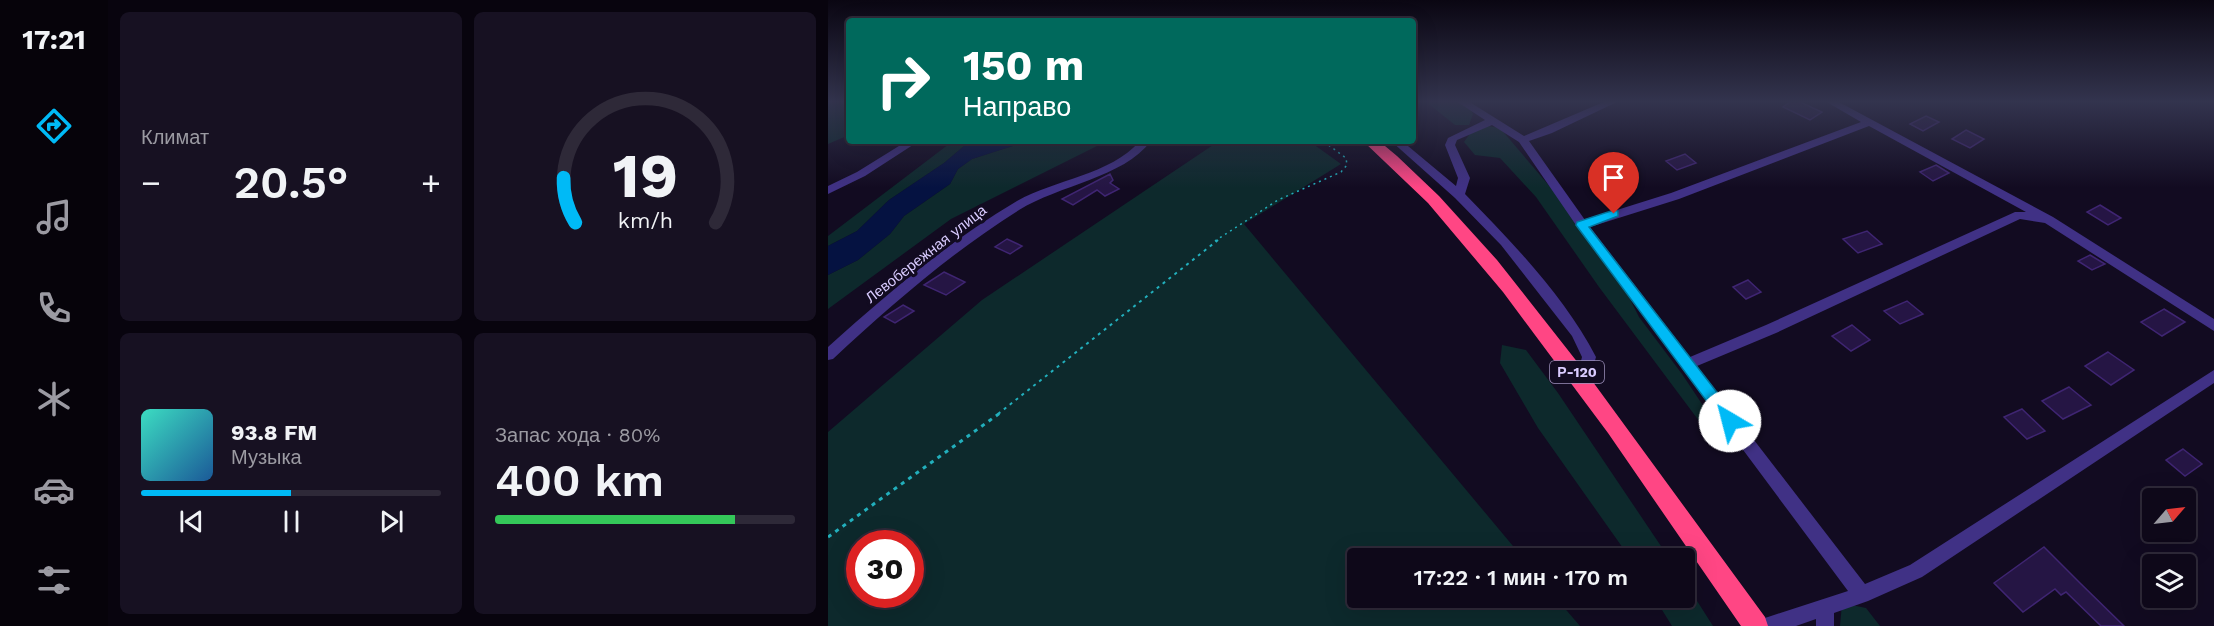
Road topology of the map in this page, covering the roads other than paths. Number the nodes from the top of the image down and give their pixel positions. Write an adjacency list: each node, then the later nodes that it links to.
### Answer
1 (1471, 130): 12 (street)
2 (1507, 130): 6 (street)
3 (1550, 130): 6 (street)
4 (1849, 130): 14 (street)
5 (1886, 130): 13 (street)
6 (1523, 140): 14 (street)
7 (909, 144): 11 (street)
8 (1143, 144): 16 (street, Левобережная улица)
9 (1373, 144): 18 (highway, Р-120)
10 (1400, 144): 12 (street)
11 (828, 190)
12 (1459, 195): 18 (street)
13 (2049, 220): 15 (street); 17 (street)
14 (1582, 225): 17 (street)
15 (2214, 327)
16 (828, 355)
17 (1687, 364): 20 (street)
18 (1580, 375): 22 (highway, Р-120)
19 (2214, 376): 20 (street)
20 (1862, 595): 21 (street)
21 (1825, 617): 23 (street)
22 (1756, 626)
23 (1768, 626)

